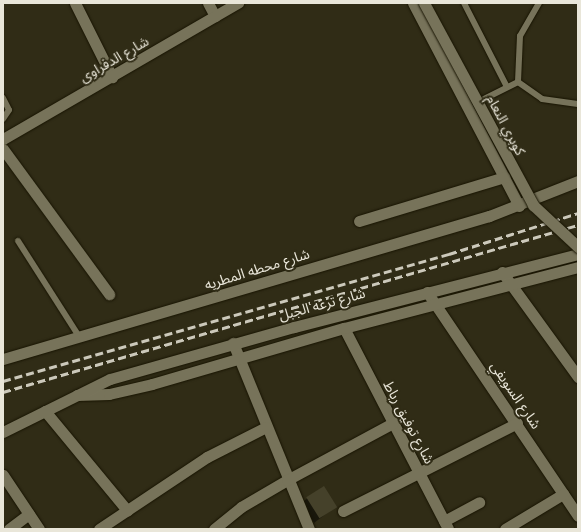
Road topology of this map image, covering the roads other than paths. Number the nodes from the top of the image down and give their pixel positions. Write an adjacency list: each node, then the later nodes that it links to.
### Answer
1 (75, 3): 9 (street)
2 (208, 3): 8 (street)
3 (238, 3): 8 (street, شارع الدفراوى)
4 (412, 3): 14 (street)
5 (424, 3): 23 (street, كوبري النعام, bridge)
6 (464, 3): 11 (lane)
7 (539, 3): 10 (lane)
8 (215, 16): 9 (street, شارع الدفراوى)
9 (112, 77): 16 (street, شارع الدفراوى)
10 (518, 82): 11 (lane); 13 (lane)
11 (507, 87): 14 (lane)
12 (3, 98): 15 (lane)
13 (578, 104)
14 (468, 108): 18 (street)
15 (3, 119)
16 (3, 138)
17 (3, 149): 29 (street)
18 (505, 177): 20 (street); 21 (street)
19 (578, 181): 20 (street, شارع محطه المطريه)
20 (519, 206): 32 (street, شارع محطه المطريه)
21 (359, 221)
22 (18, 241): 32 (lane)
23 (578, 247)
24 (578, 254): 26 (street, شارع ترعه الجبل)
25 (578, 267): 27 (street, شارع ترعه الجبل)
26 (502, 272): 27 (street); 28 (street, شارع ترعه الجبل)
27 (510, 284): 30 (street, شارع ترعه الجبل); 36 (street)
28 (427, 292): 30 (street, شارع السويفي); 33 (street, شارع ترعه الجبل)
29 (109, 294)
30 (435, 303): 31 (street, شارع ترعه الجبل); 40 (street, شارع السويفي)
31 (344, 328): 34 (street, شارع ترعه الجبل); 39 (street, شارع توفيق رباط)
32 (80, 338): 35 (street, شارع محطه المطريه)
33 (233, 343): 34 (street); 37 (street, شارع ترعه الجبل)
34 (239, 358): 37 (street, شارع ترعه الجبل); 41 (street)
35 (3, 359)
36 (578, 377)
37 (77, 394): 38 (street, شارع ترعه الجبل)
38 (45, 411): 42 (street, شارع ترعه الجبل); 48 (street)
39 (393, 423): 43 (street, شارع توفيق رباط); 45 (street)
40 (517, 423): 43 (street); 46 (street, شارع السويفي)
41 (266, 427): 45 (street); 48 (street)
42 (3, 432)
43 (420, 474): 49 (street); 52 (street, شارع توفيق رباط)
44 (3, 475): 50 (street)
45 (287, 480): 57 (street); 58 (street)
46 (563, 494): 51 (street, شارع السويفي); 53 (street)
47 (478, 502): 52 (street)
48 (127, 510): 56 (street)
49 (343, 511)
50 (30, 514): 54 (street); 55 (street)
51 (578, 516)
52 (446, 525)
53 (512, 527)
54 (9, 529)
55 (39, 529)
56 (99, 529)
57 (214, 529)
58 (309, 529)

